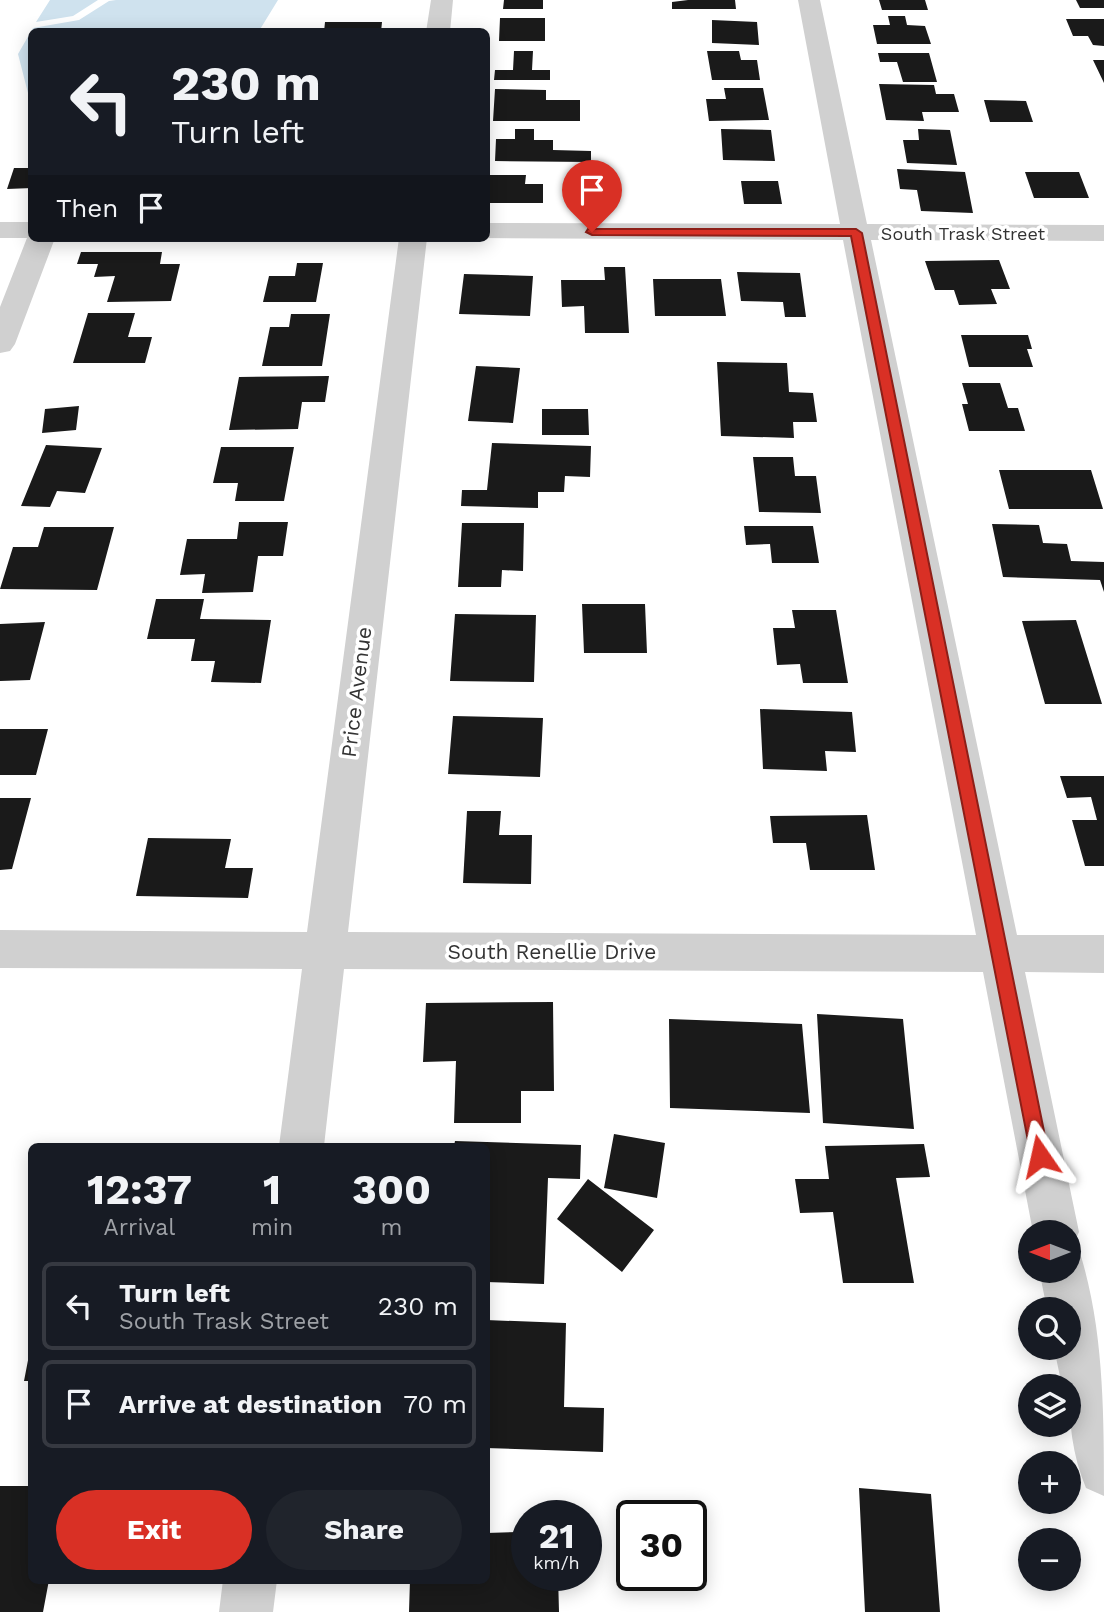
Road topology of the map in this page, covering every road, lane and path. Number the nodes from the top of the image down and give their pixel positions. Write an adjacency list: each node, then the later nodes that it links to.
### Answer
1 (442, 0): 3 (street)
2 (809, 0): 7 (street)
3 (438, 28)
4 (0, 230): 5 (street)
5 (28, 230)
6 (490, 231): 7 (street, South Trask Street)
7 (856, 233): 8 (street, South Trask Street); 14 (street)
8 (1104, 233)
9 (39, 242): 11 (street)
10 (412, 242): 13 (street, Price Avenue)
11 (0, 344)
12 (0, 950): 13 (street, South Renellie Drive)
13 (324, 950): 14 (street, South Renellie Drive); 16 (street, Price Avenue)
14 (999, 953): 15 (street, South Renellie Drive); 17 (street)
15 (1104, 954)
16 (301, 1143)
17 (1054, 1220)
18 (1066, 1283): 19 (street)
19 (1104, 1470)
20 (250, 1584): 21 (street)
21 (246, 1612)

